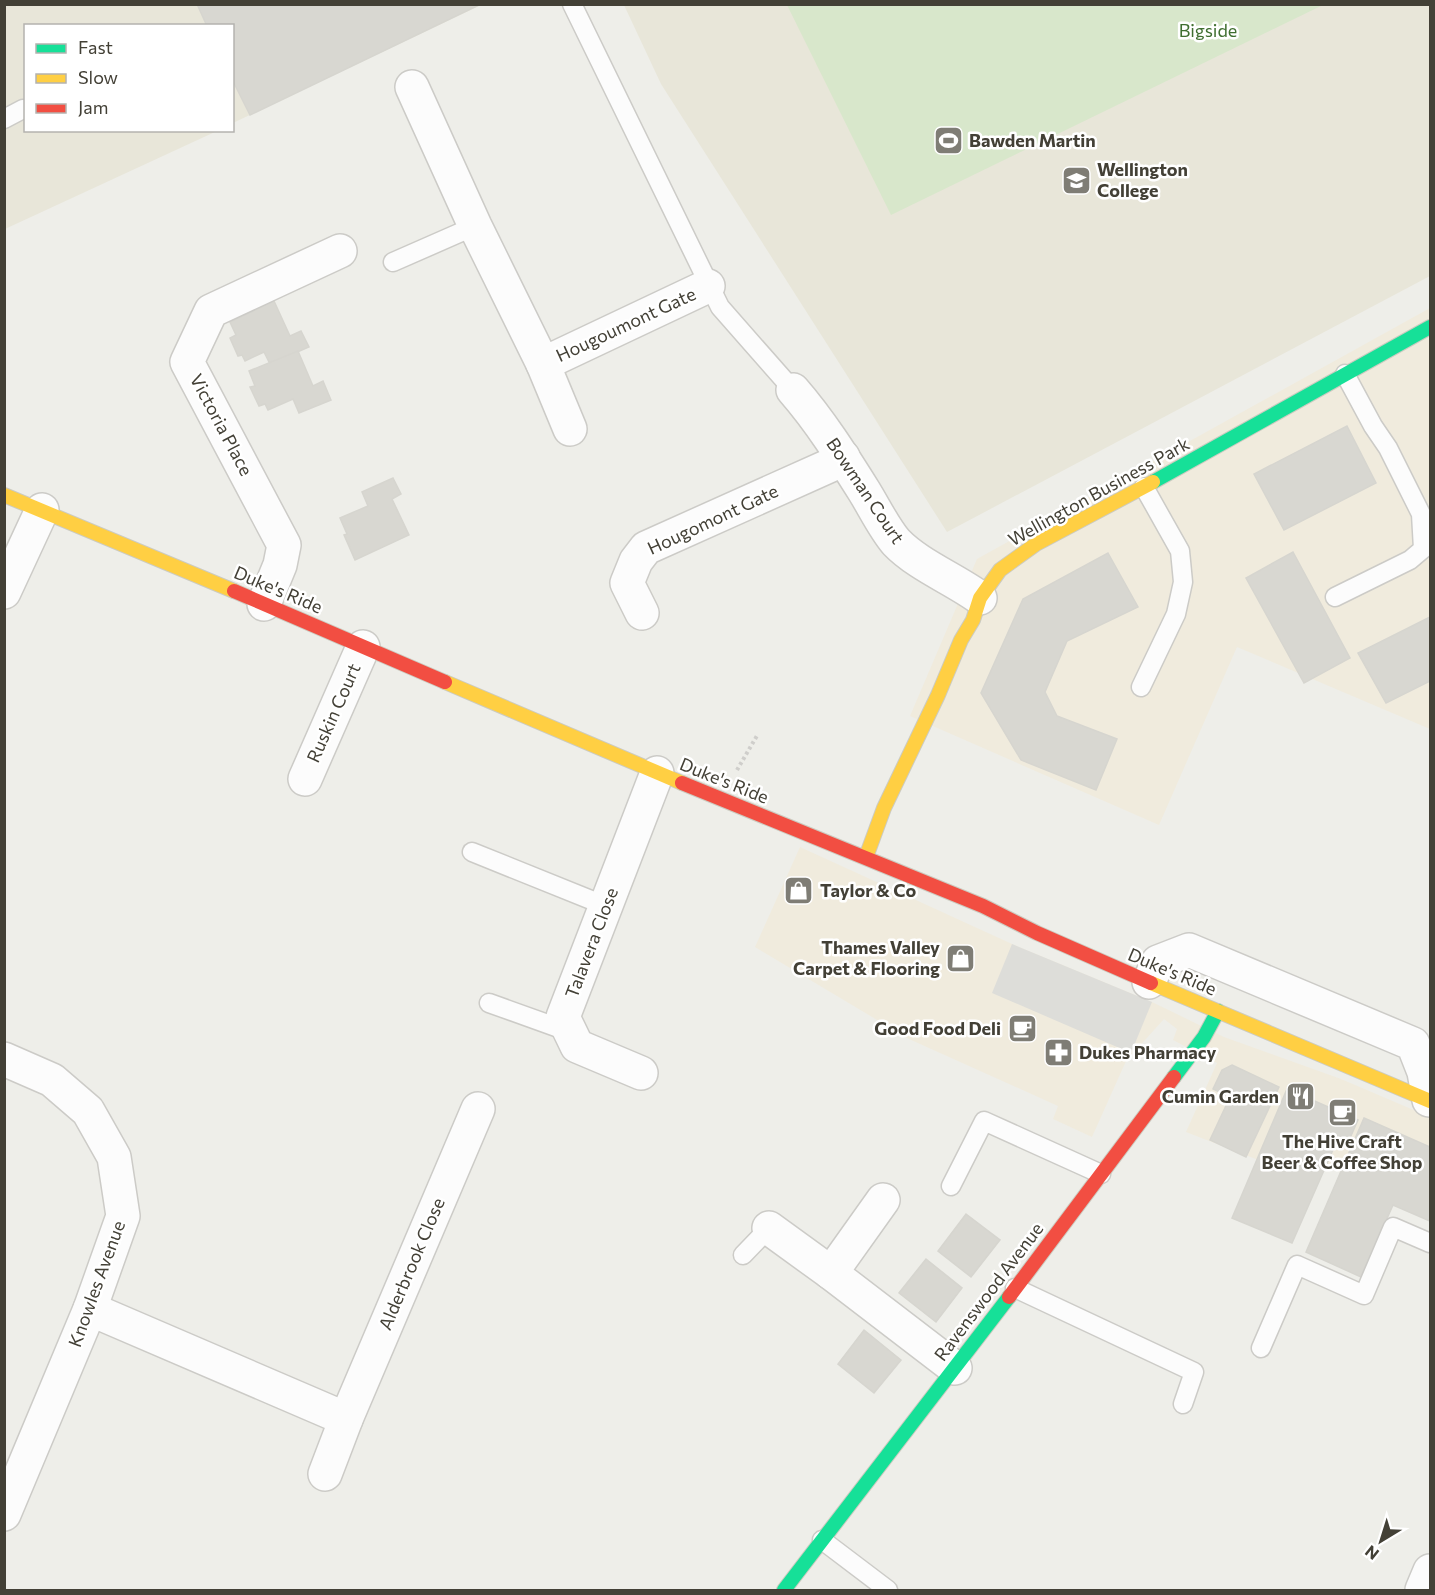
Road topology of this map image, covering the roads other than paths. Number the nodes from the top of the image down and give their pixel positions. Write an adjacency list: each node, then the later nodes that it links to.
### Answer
1 (572, 4): 8 (lane)
2 (412, 87): 5 (street, Hougoumont Gate)
3 (23, 109): 4 (lane)
4 (4, 119)
5 (475, 226): 7 (lane); 10 (street, Hougoumont Gate)
6 (340, 251): 21 (street, Victoria Place)
7 (393, 262)
8 (708, 286): 10 (street, Hougoumont Gate); 12 (lane)
9 (1431, 327): 11 (main road, Wellington Business Park)
10 (543, 364): 13 (street, Hougoumont Gate)
11 (1345, 374): 15 (main road, Wellington Business Park); 19 (lane)
12 (793, 390): 14 (street, Bowman Court)
13 (570, 429)
14 (843, 457): 20 (street, Bowman Court); 22 (street, Hougomont Gate)
15 (1144, 487): 20 (main road, Wellington Business Park); 24 (lane)
16 (4, 495): 17 (main road, Duke's Ride)
17 (42, 510): 18 (street); 21 (main road, Duke's Ride)
18 (4, 592)
19 (1335, 597)
20 (980, 598): 28 (main road, Wellington Business Park)
21 (264, 604): 23 (main road, Duke's Ride)
22 (642, 613)
23 (363, 647): 25 (main road, Duke's Ride); 26 (street, Ruskin Court)
24 (1141, 687)
25 (657, 773): 28 (main road, Duke's Ride); 29 (street, Talavera Close)
26 (304, 779)
27 (472, 852): 29 (lane)
28 (866, 857): 30 (main road, Duke's Ride)
29 (606, 906): 33 (street, Talavera Close)
30 (1149, 982): 32 (main road, Duke's Ride); 36 (street)
31 (489, 1003): 33 (lane)
32 (1218, 1011): 36 (main road, Duke's Ride); 38 (main road, Ravenswood Avenue)
33 (570, 1032): 35 (street)
34 (4, 1059): 46 (street, Knowles Avenue)
35 (641, 1074)
36 (1430, 1100)
37 (478, 1109): 50 (street, Alderbrook Close)
38 (1101, 1174): 39 (lane); 45 (main road, Ravenswood Avenue)
39 (951, 1186)
40 (883, 1200): 44 (street)
41 (769, 1228): 43 (lane); 44 (street)
42 (1431, 1243): 47 (lane)
43 (743, 1255)
44 (831, 1274): 48 (street)
45 (1015, 1288): 48 (main road, Ravenswood Avenue); 49 (lane)
46 (90, 1309): 50 (street); 52 (street, Knowles Avenue)
47 (1261, 1348)
48 (955, 1368): 53 (main road, Ravenswood Avenue)
49 (1183, 1404)
50 (346, 1419): 51 (street, Alderbrook Close)
51 (325, 1474)
52 (4, 1514)
53 (822, 1540): 55 (main road, Ravenswood Avenue); 56 (lane)
54 (1431, 1571): 57 (street)
55 (784, 1590)
56 (888, 1590)
57 (1422, 1590)

